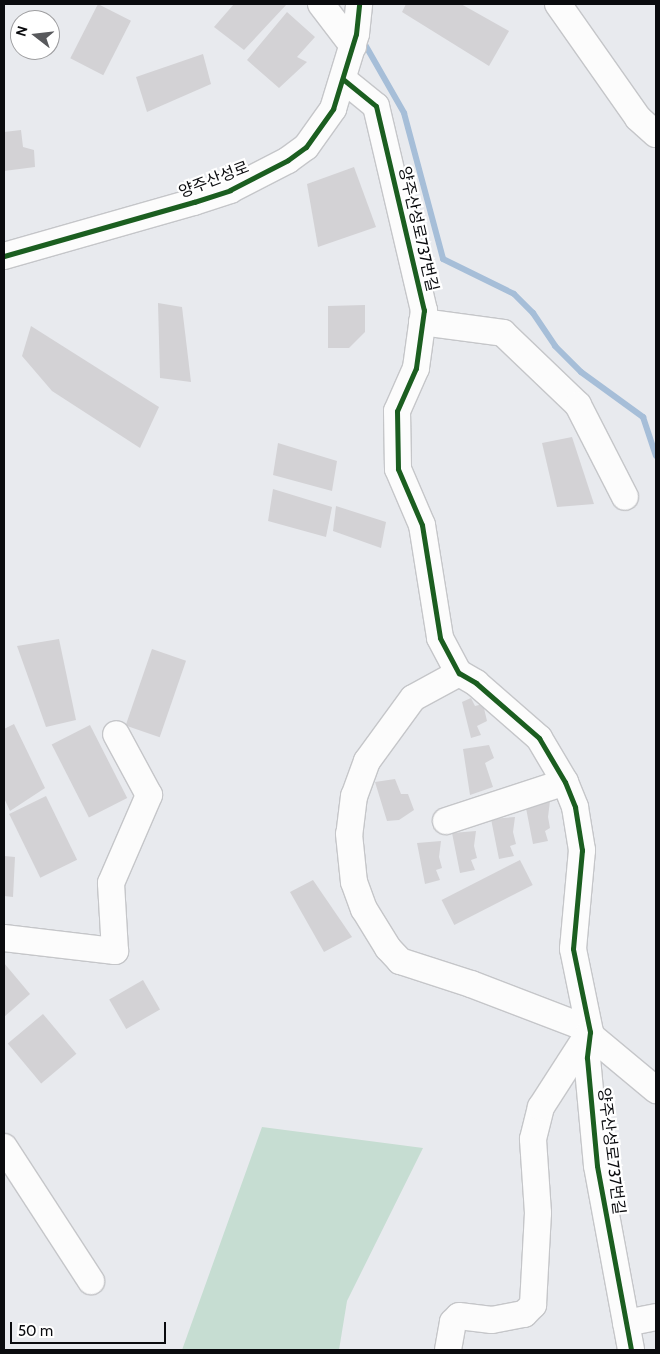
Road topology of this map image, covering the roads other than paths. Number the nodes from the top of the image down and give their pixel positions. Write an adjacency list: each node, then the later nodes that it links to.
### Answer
1 (320, 4): 4 (street)
2 (359, 4): 4 (street, 양주산성로)
3 (558, 4): 6 (street)
4 (354, 40): 5 (street, 양주산성로)
5 (344, 80): 7 (street, 양주산성로); 8 (street, 양주산성로737번길)
6 (656, 134)
7 (4, 256)
8 (422, 322): 9 (street); 10 (street, 양주산성로737번길)
9 (625, 497)
10 (459, 673): 12 (street, 양주산성로737번길); 15 (street)
11 (116, 734): 14 (street)
12 (565, 782): 13 (street); 15 (street, 양주산성로737번길)
13 (446, 821)
14 (4, 938)
15 (590, 1032): 16 (street); 17 (street); 18 (street, 양주산성로737번길)
16 (555, 1086): 18 (street); 23 (street)
17 (656, 1090)
18 (591, 1099): 22 (street, 양주산성로737번길)
19 (4, 1147): 20 (street)
20 (91, 1281)
21 (656, 1317): 22 (street)
22 (626, 1323): 24 (street, 양주산성로737번길)
23 (448, 1350)
24 (630, 1350)

